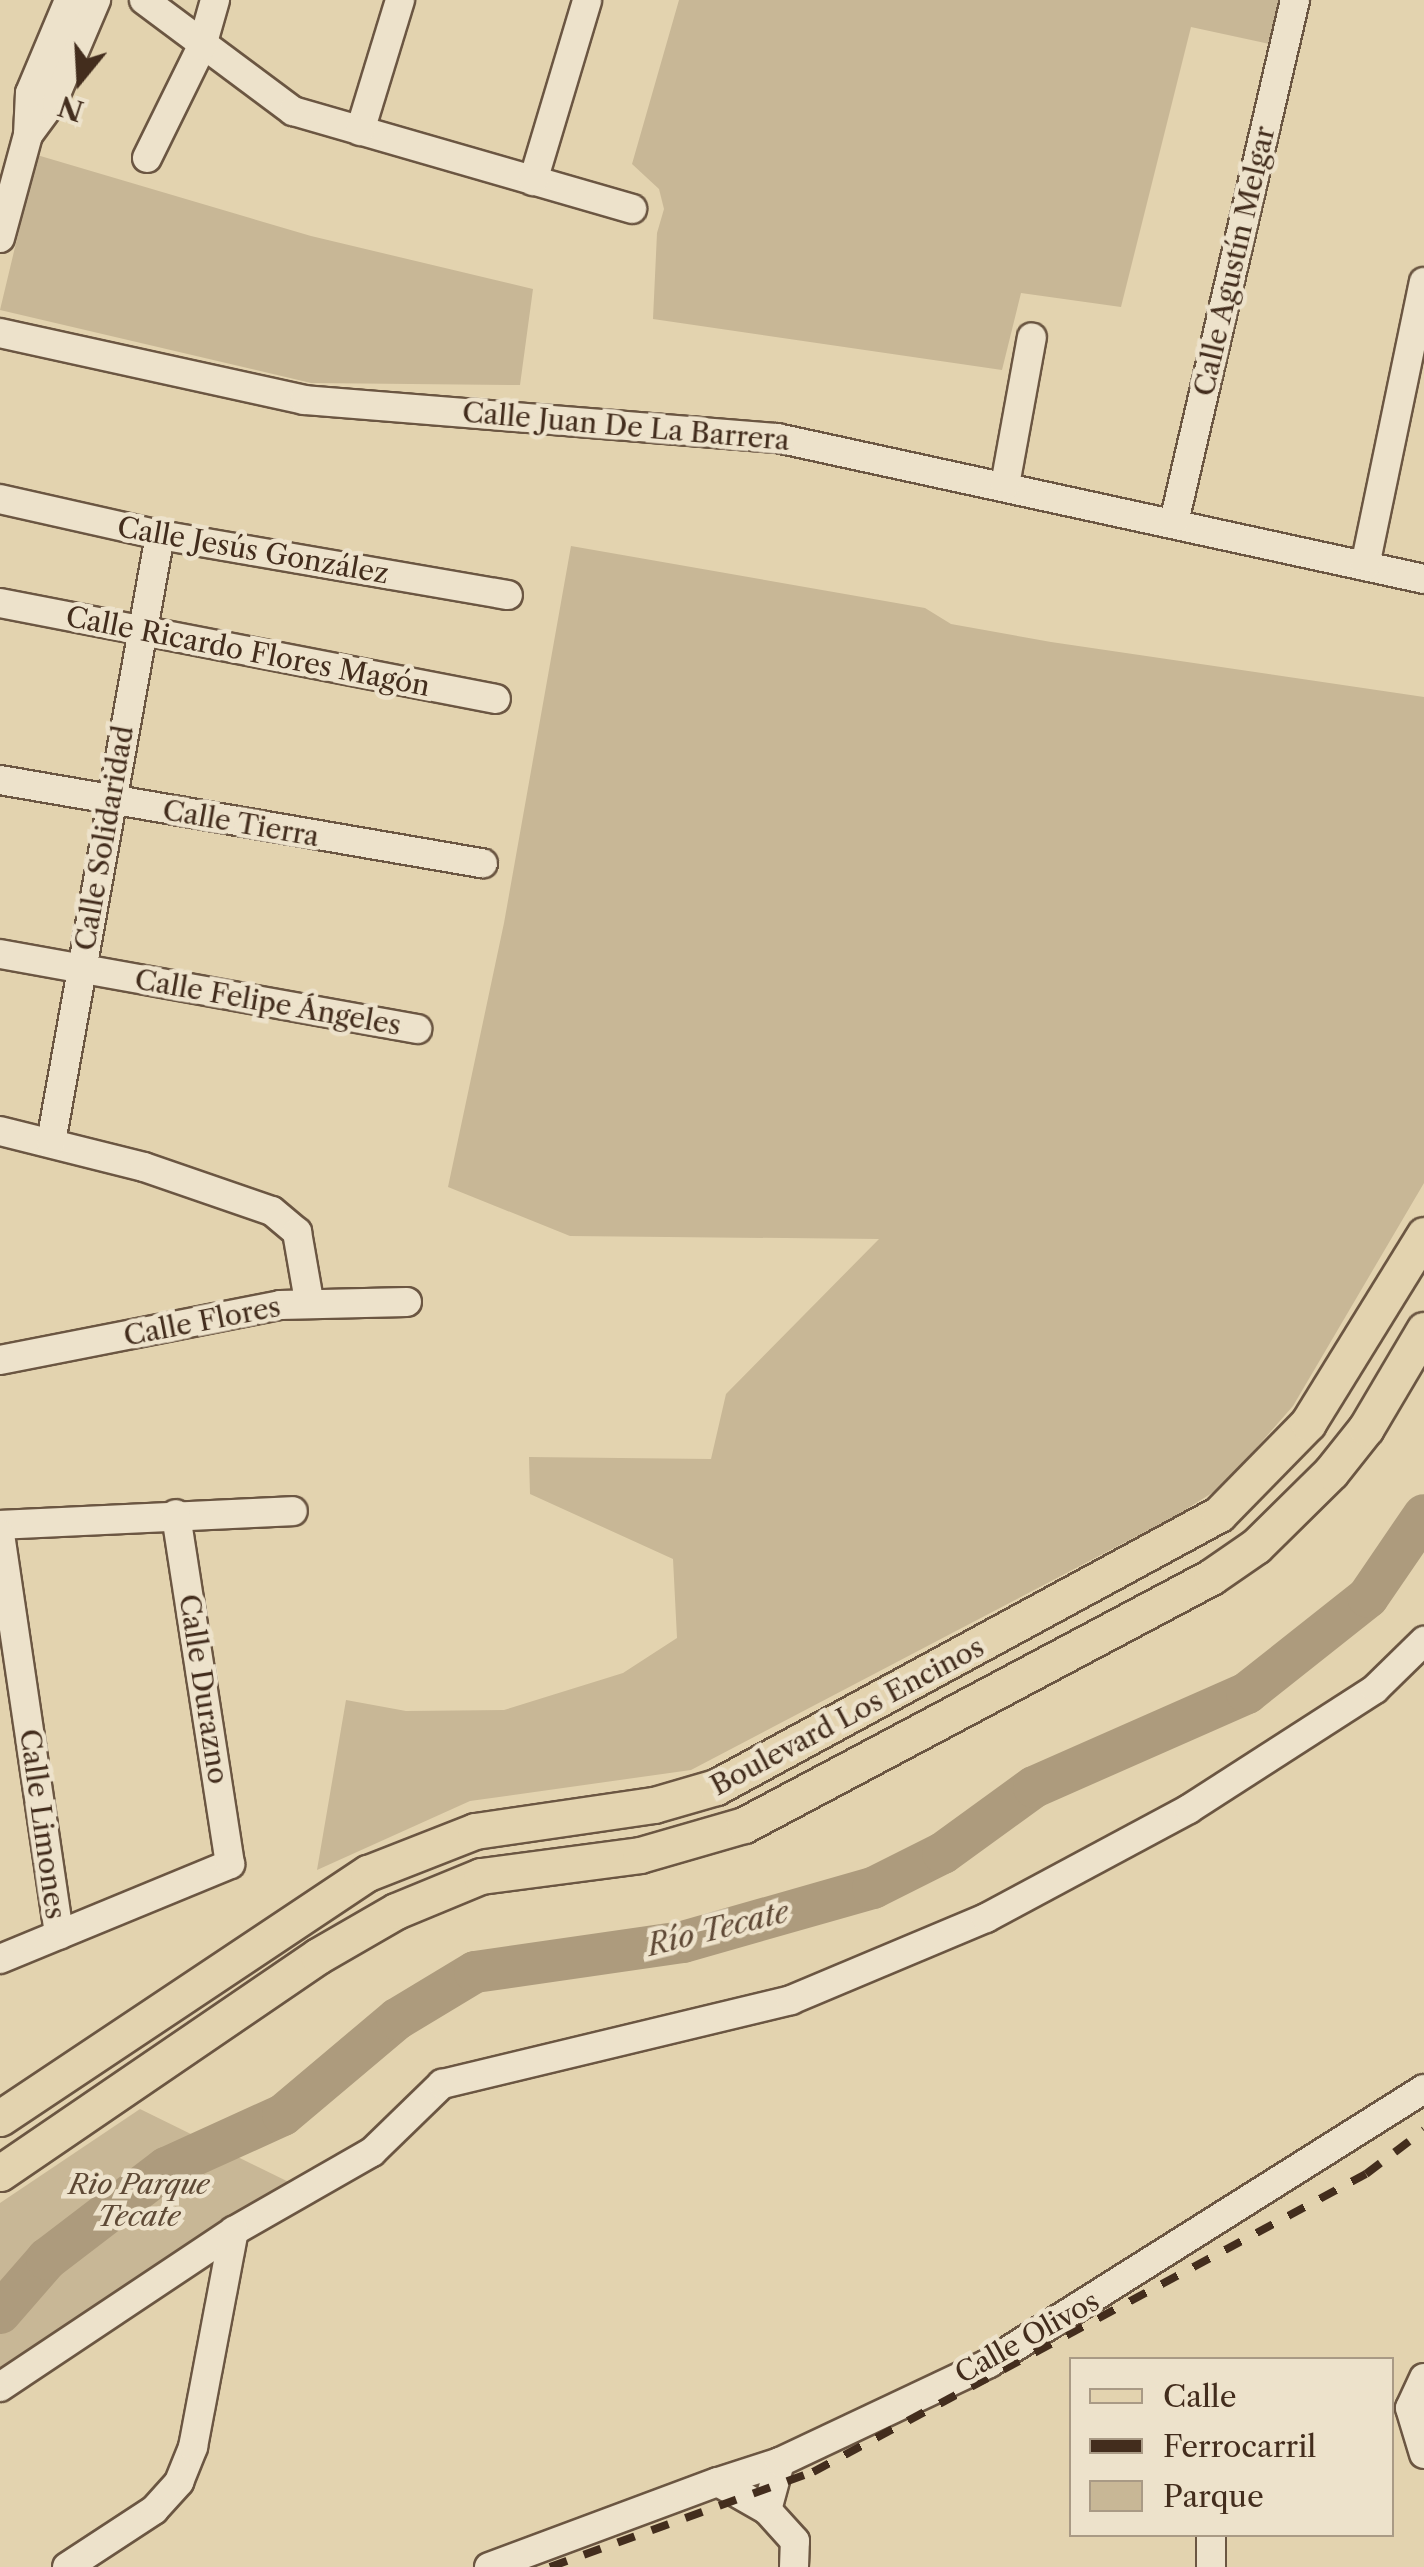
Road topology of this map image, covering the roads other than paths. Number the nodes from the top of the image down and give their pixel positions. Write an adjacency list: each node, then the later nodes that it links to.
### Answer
1 (69, 0): 10 (street)
2 (96, 0): 10 (street)
3 (144, 0): 8 (street)
4 (215, 0): 8 (street)
5 (400, 0): 9 (street)
6 (1295, 0): 20 (street, Calle Agustín Melgar)
7 (588, 1): 12 (street)
8 (202, 46): 9 (street); 11 (street)
9 (360, 132): 12 (street)
10 (28, 134): 14 (street)
11 (147, 158)
12 (534, 181): 13 (street)
13 (632, 208)
14 (0, 238)
15 (1424, 282): 22 (street)
16 (0, 334): 18 (street, Calle Juan De La Barrera)
17 (1032, 337): 18 (street)
18 (1005, 485): 20 (street, Calle Juan De La Barrera)
19 (0, 500): 21 (street, Calle Jesús González)
20 (1174, 522): 22 (street, Calle Juan De La Barrera)
21 (160, 535): 24 (street, Calle Jesús González); 26 (street, Calle Solidaridad)
22 (1365, 566): 23 (street, Calle Juan De La Barrera)
23 (1424, 579)
24 (508, 595)
25 (0, 603): 26 (street, Calle Ricardo Flores Magón)
26 (142, 629): 27 (street, Calle Ricardo Flores Magón); 29 (street, Calle Solidaridad)
27 (496, 699)
28 (0, 780): 29 (street, Calle Tierra)
29 (112, 801): 30 (street, Calle Tierra); 32 (street, Calle Solidaridad)
30 (483, 864)
31 (0, 954): 32 (street, Calle Felipe Ángeles)
32 (80, 968): 33 (street, Calle Felipe Ángeles); 35 (street, Calle Solidaridad)
33 (417, 1029)
34 (0, 1131): 35 (street)
35 (50, 1142): 37 (street)
36 (1424, 1234): 48 (main road, Boulevard Los Encinos)
37 (308, 1301): 38 (street, Calle Flores); 40 (street, Calle Flores)
38 (407, 1302)
39 (1424, 1330): 49 (main road, Boulevard Los Encinos)
40 (0, 1360)
41 (294, 1511): 42 (street)
42 (176, 1514): 43 (street); 46 (street, Calle Durazno)
43 (0, 1525)
44 (0, 1534): 46 (street, Calle Limones)
45 (1424, 1641): 53 (street)
46 (59, 1936): 47 (street)
47 (0, 1959)
48 (212, 1972): 49 (main road); 51 (main road, Boulevard Los Encinos)
49 (240, 2009): 52 (main road, Boulevard Los Encinos)
50 (1424, 2089): 57 (street, Calle Olivos)
51 (0, 2118)
52 (0, 2173)
53 (234, 2232): 55 (street); 61 (street)
54 (1424, 2378): 56 (street)
55 (0, 2388)
56 (1424, 2454)
57 (780, 2462): 58 (street, Calle Olivos); 59 (street)
58 (718, 2482): 59 (street); 62 (street, Calle Olivos)
59 (767, 2510): 63 (street)
60 (1212, 2537): 64 (street)
61 (67, 2567)
62 (490, 2567)
63 (794, 2567)
64 (1211, 2567)

